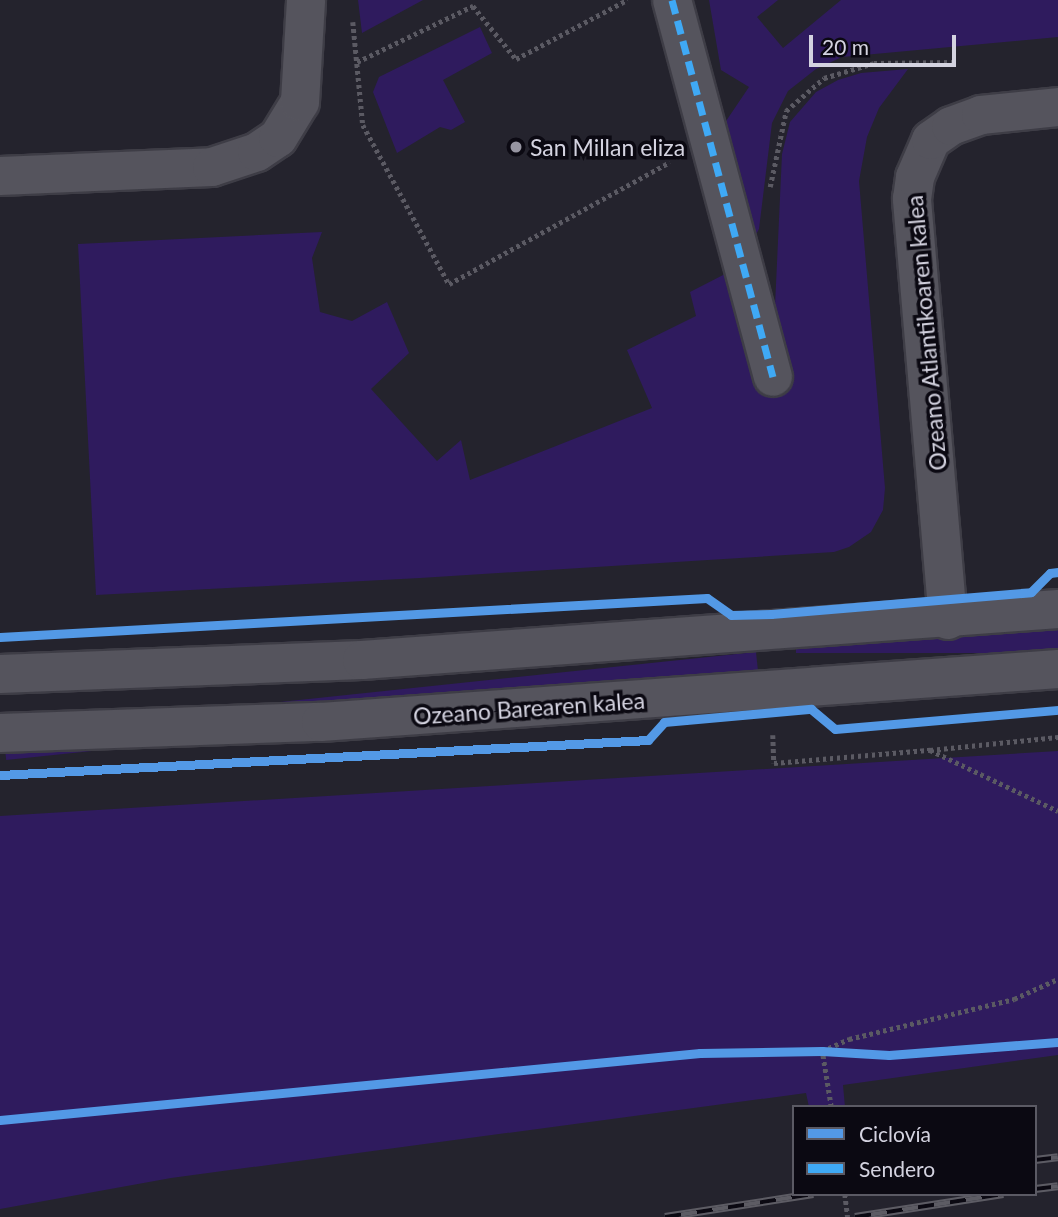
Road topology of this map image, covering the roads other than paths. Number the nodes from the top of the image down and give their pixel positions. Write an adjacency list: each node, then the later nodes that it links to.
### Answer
1 (306, 0): 4 (street)
2 (672, 0): 5 (street)
3 (1058, 107): 7 (street, Ozeano Atlantikoaren kalea)
4 (0, 176)
5 (774, 377)
6 (1058, 609): 7 (street)
7 (948, 620): 9 (street)
8 (1058, 669): 10 (street, Ozeano Barearen kalea)
9 (0, 674)
10 (0, 733)

